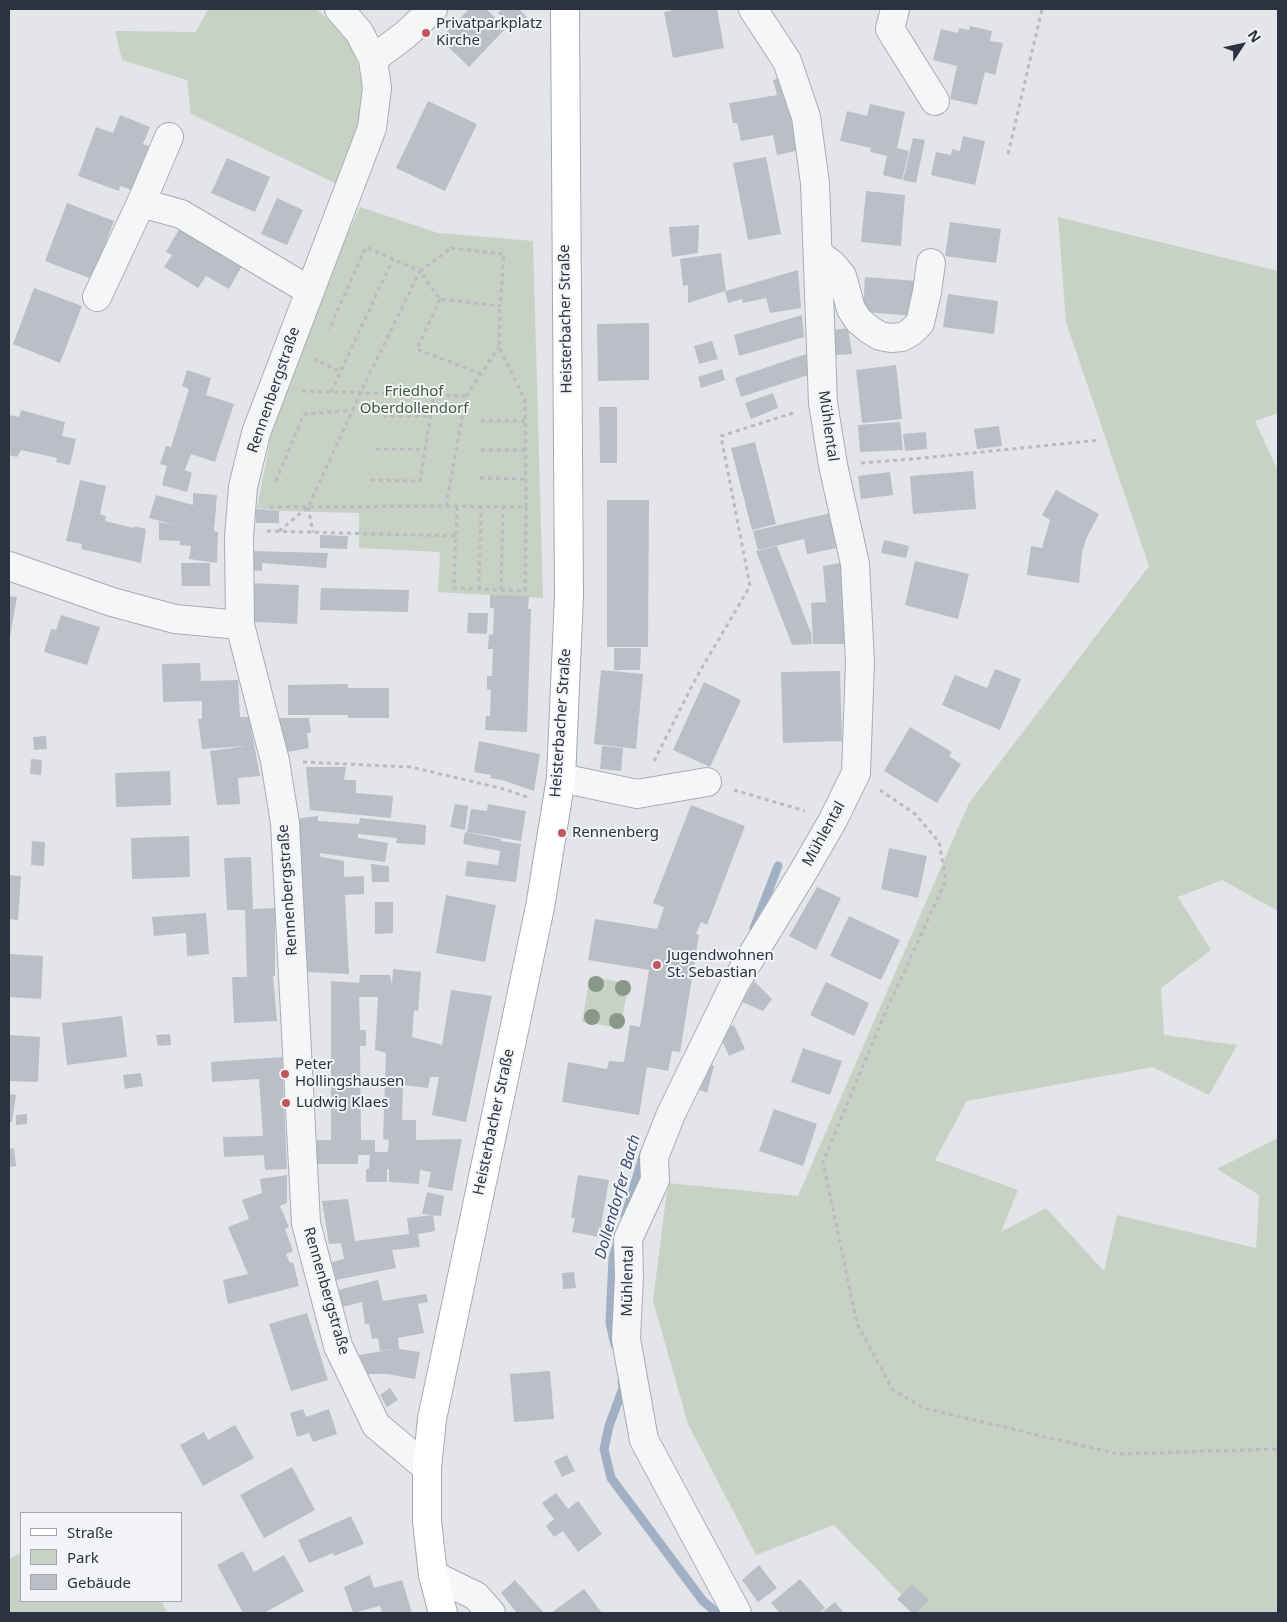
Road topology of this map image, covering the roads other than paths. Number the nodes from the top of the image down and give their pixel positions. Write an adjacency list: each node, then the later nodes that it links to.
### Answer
1 (339, 9): 6 (street, Rennenbergstraße)
2 (433, 9): 6 (street)
3 (565, 9): 17 (main road, Heisterbacher Straße)
4 (752, 9): 10 (street, Mühlental)
5 (895, 9): 7 (street)
6 (373, 59): 12 (street, Rennenbergstraße)
7 (935, 101)
8 (169, 137): 9 (street)
9 (141, 203): 12 (street); 13 (street)
10 (819, 254): 11 (street); 22 (street, Mühlental)
11 (931, 263)
12 (310, 291): 15 (street, Rennenbergstraße)
13 (98, 297)
14 (9, 566): 15 (street)
15 (240, 625): 18 (street, Rennenbergstraße)
16 (707, 782): 17 (street)
17 (559, 790): 18 (main road, Heisterbacher Straße)
18 (427, 1468): 19 (main road, Heisterbacher Straße)
19 (433, 1574): 20 (main road, Heisterbacher Straße); 21 (street)
20 (443, 1613)
21 (491, 1613)
22 (736, 1613)

